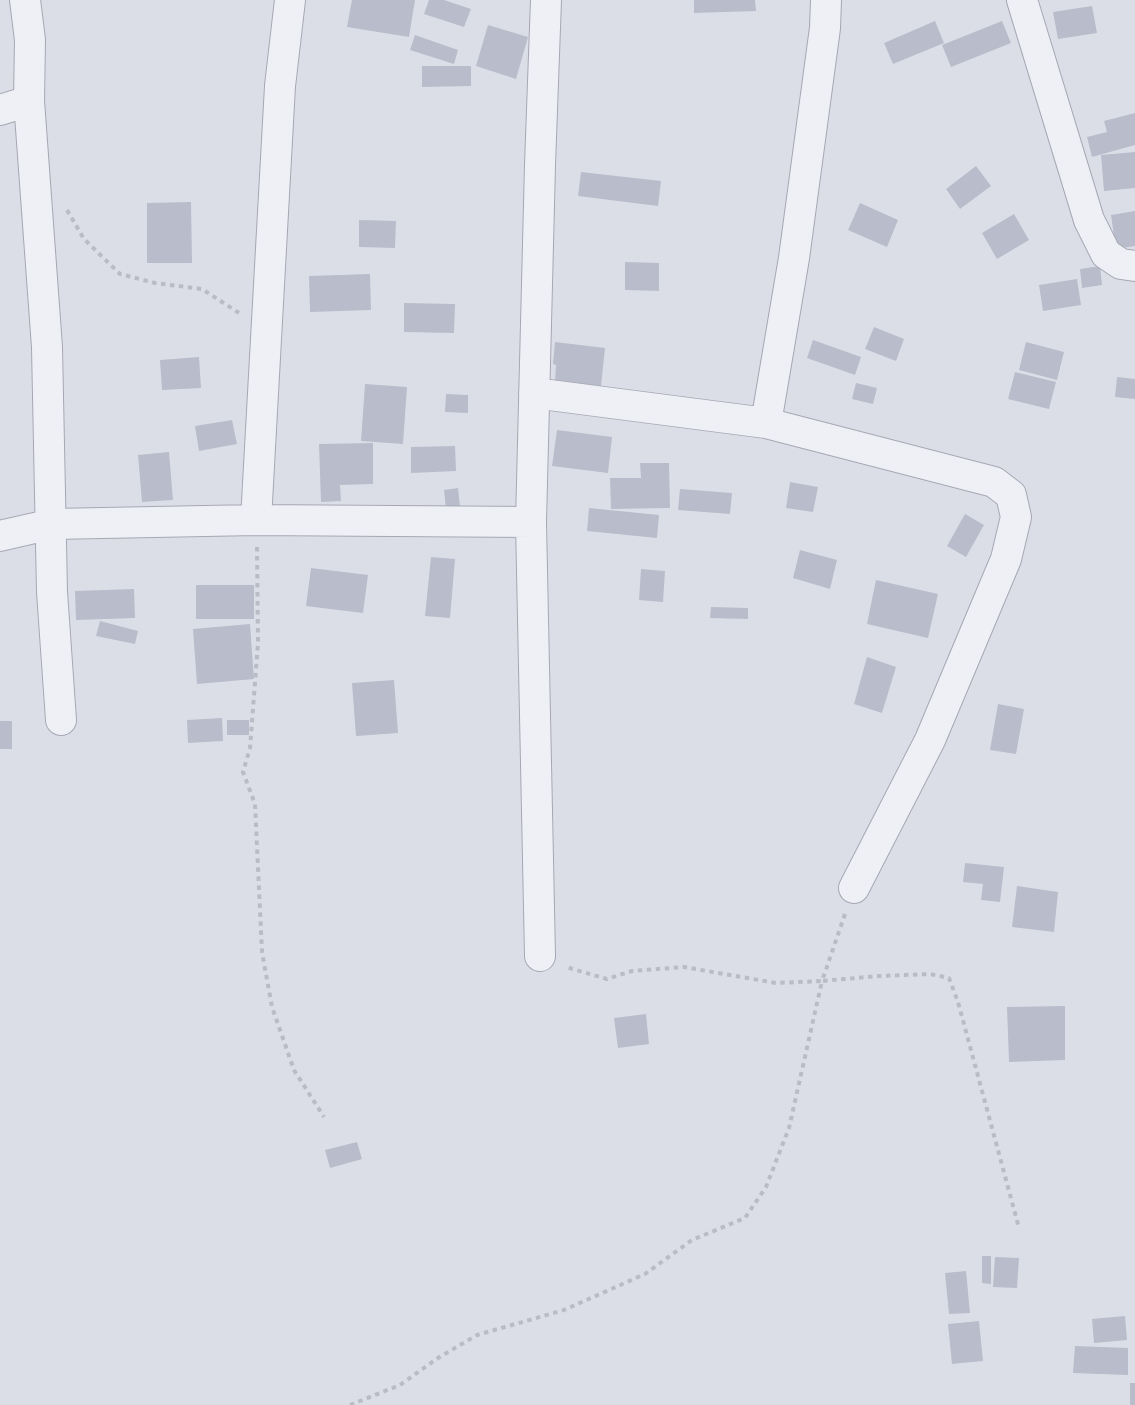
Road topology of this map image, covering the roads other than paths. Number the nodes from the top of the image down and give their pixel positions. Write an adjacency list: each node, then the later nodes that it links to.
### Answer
1 (25, 0): 6 (street)
2 (290, 0): 11 (street)
3 (546, 0): 9 (street)
4 (826, 0): 10 (street)
5 (1022, 0): 8 (street)
6 (29, 101): 7 (street); 13 (street)
7 (0, 110)
8 (1135, 266)
9 (534, 393): 10 (street); 12 (street)
10 (766, 423): 16 (street)
11 (256, 520): 12 (street); 13 (street)
12 (531, 522): 17 (street)
13 (52, 524): 14 (street); 15 (street)
14 (0, 536)
15 (62, 720)
16 (854, 888)
17 (540, 956)

